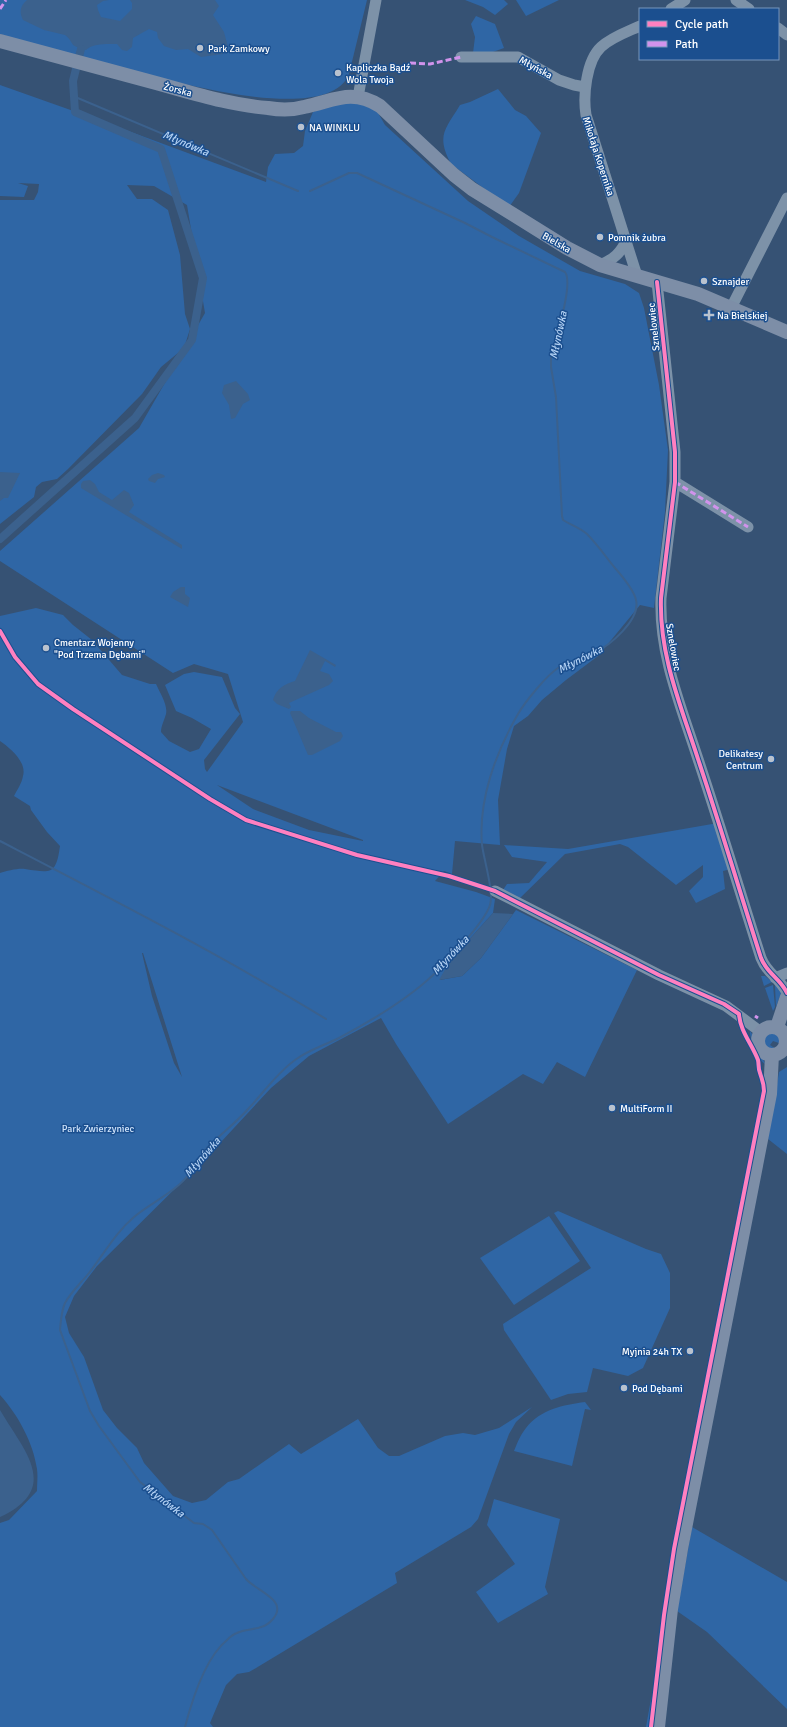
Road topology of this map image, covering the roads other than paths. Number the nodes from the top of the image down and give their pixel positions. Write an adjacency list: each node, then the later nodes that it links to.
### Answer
1 (376, 0): 12 (street)
2 (685, 0): 4 (street)
3 (736, 0): 5 (street)
4 (673, 8)
5 (748, 8)
6 (639, 26): 11 (street, Mikołaja Kopernika)
7 (779, 29): 8 (street)
8 (787, 35)
9 (0, 41): 12 (main road, Żorska)
10 (461, 57): 11 (street, Młyńska)
11 (585, 87): 14 (street, Mikołaja Kopernika)
12 (358, 97): 15 (main road, Bielska)
13 (787, 198): 18 (street)
14 (626, 239): 15 (street); 16 (street, Mikołaja Kopernika)
15 (600, 265): 16 (main road, Bielska)
16 (637, 276): 17 (main road, Bielska)
17 (657, 282): 18 (main road, Bielska); 20 (street, Sznelowiec)
18 (731, 308): 19 (main road, Bielska)
19 (787, 332)
20 (675, 482): 21 (street); 24 (street, Sznelowiec)
21 (748, 527)
22 (495, 891): 28 (street)
23 (787, 974): 24 (street)
24 (775, 978): 25 (street, Sznelowiec)
25 (787, 993)
26 (787, 997): 27 (main road)
27 (777, 1027): 28 (main road); 29 (main road)
28 (761, 1032): 30 (main road)
29 (786, 1045): 30 (main road)
30 (772, 1055): 31 (main road)
31 (658, 1727)

